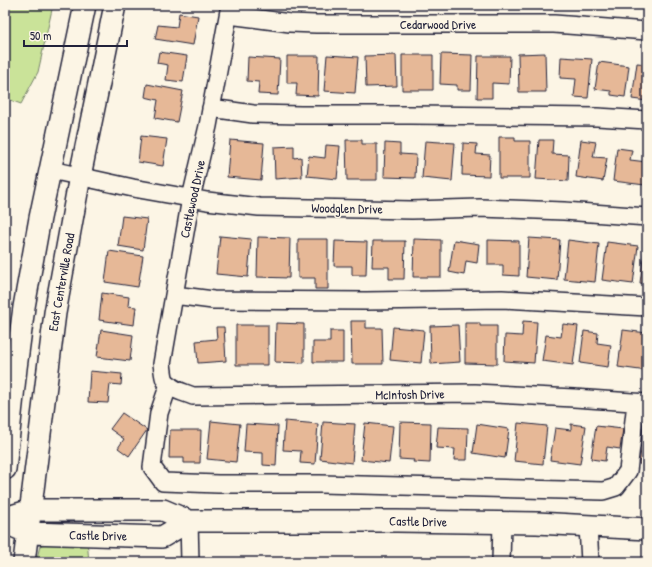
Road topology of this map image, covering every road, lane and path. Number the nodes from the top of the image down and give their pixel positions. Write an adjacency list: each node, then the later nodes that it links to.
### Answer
1 (85, 5): 7 (main road)
2 (115, 5): 8 (main road, East Centerville Road)
3 (230, 10): 4 (street, Cedarwood Drive); 5 (street, Castlewood Drive)
4 (647, 31)
5 (211, 108): 6 (street); 9 (street, Castlewood Drive)
6 (647, 120)
7 (51, 170): 8 (street, Woodglen Drive); 15 (main road)
8 (80, 176): 9 (street, Woodglen Drive); 16 (main road, East Centerville Road)
9 (191, 198): 10 (street, Woodglen Drive); 11 (street, Castlewood Drive)
10 (647, 217)
11 (174, 294): 12 (street); 13 (street, Castlewood Drive)
12 (647, 307)
13 (172, 386): 14 (street, McIntosh Drive); 14 (street)
14 (642, 403)
15 (5, 469)
16 (31, 510): 17 (main road, Castle Drive); 18 (main road, Castle Drive); 23 (main road, East Centerville Road)
17 (5, 518)
18 (189, 521): 20 (main road, Castle Drive); 23 (main road, Castle Drive); 25 (street)
19 (5, 522): 23 (main road, Castle Drive)
20 (502, 522): 21 (main road, Castle Drive); 26 (street)
21 (588, 526): 22 (main road, Castle Drive); 27 (street)
22 (647, 530)
23 (28, 533): 24 (main road, East Centerville Road)
24 (24, 562)
25 (190, 562)
26 (501, 562)
27 (590, 562)

